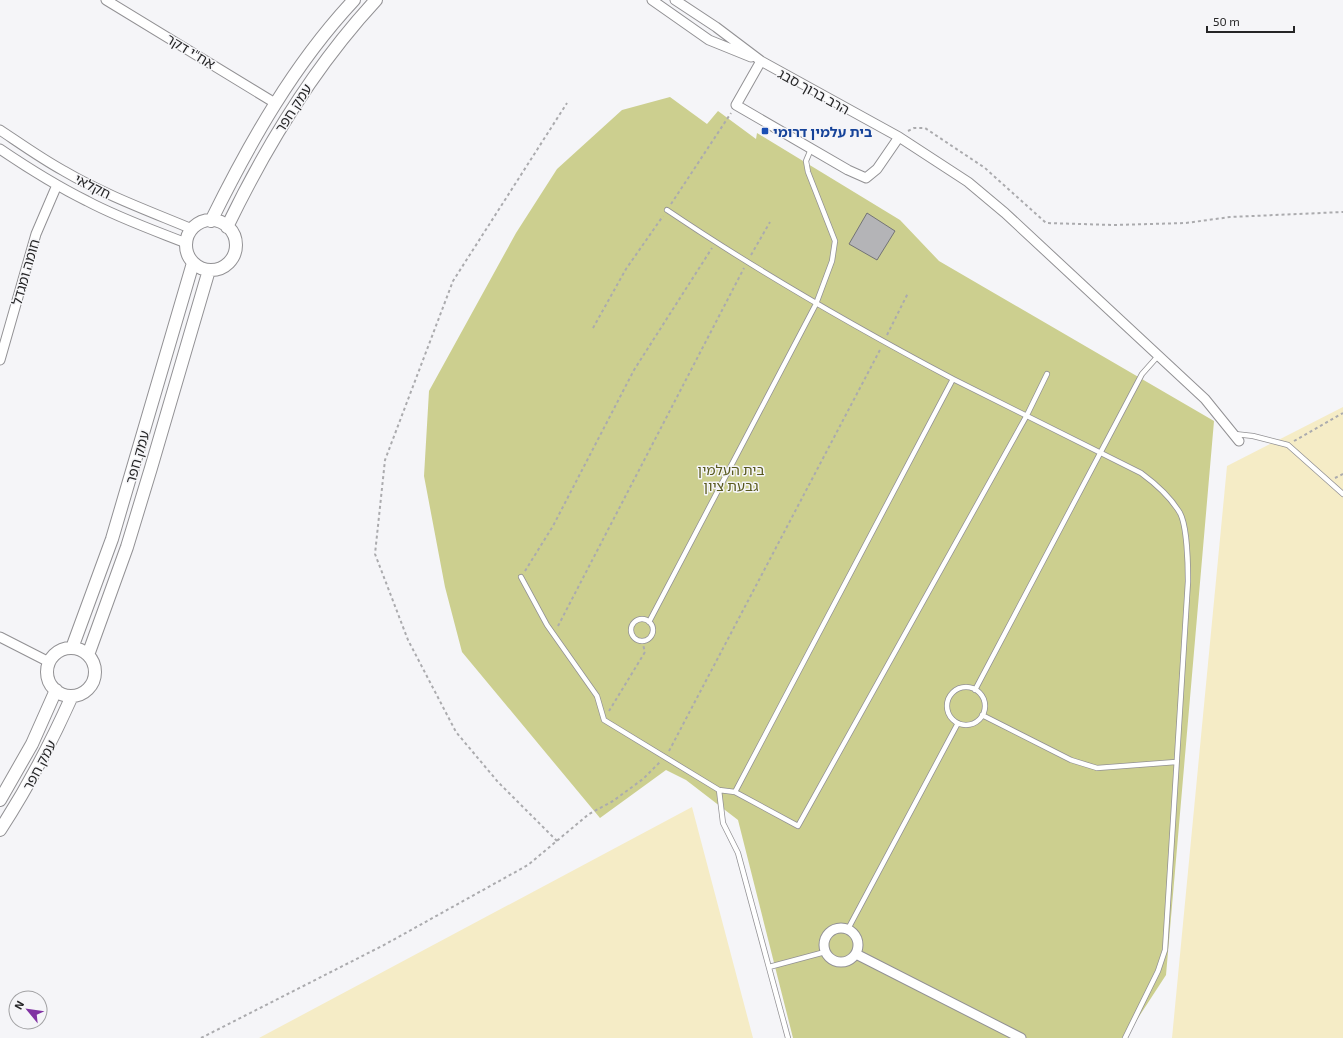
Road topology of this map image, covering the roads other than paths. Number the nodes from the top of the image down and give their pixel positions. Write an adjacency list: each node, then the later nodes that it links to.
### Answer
1 (106, 0): 7 (street, אח"י דקר)
2 (354, 0): 7 (street, עמק חפר)
3 (376, 0): 15 (street, עמק חפר)
4 (652, 0): 6 (street, הרב ברוך סבג)
5 (675, 0): 6 (street, הרב ברוך סבג)
6 (761, 61): 9 (street, הרב ברוך סבג); 11 (street)
7 (275, 103): 14 (street, עמק חפר)
8 (0, 130): 16 (street, חקלאי)
9 (899, 137): 11 (street); 22 (street, הרב ברוך סבג)
10 (0, 149): 12 (street, חקלאי)
11 (811, 149): 20 (lane)
12 (57, 186): 17 (street, חקלאי); 21 (street, חומה ומגדל)
13 (667, 210): 20 (lane)
14 (211, 221): 15 (street); 16 (street)
15 (227, 227): 19 (street)
16 (192, 228): 17 (street)
17 (186, 243): 18 (street)
18 (193, 263): 19 (street); 33 (street, עמק חפר)
19 (209, 270): 34 (street, עמק חפר)
20 (816, 304): 25 (lane); 31 (lane)
21 (4, 329): 23 (street, חומה ומגדל)
22 (1158, 356): 27 (street, הרב ברוך סבג); 28 (lane)
23 (0, 360)
24 (1047, 374): 26 (lane)
25 (953, 379): 26 (lane); 43 (lane)
26 (1027, 415): 28 (lane); 43 (lane)
27 (1236, 437): 29 (lane)
28 (1101, 451): 37 (lane); 41 (lane)
29 (1343, 494)
30 (521, 578): 42 (lane)
31 (649, 622): 31 (lane)
32 (0, 637): 35 (street)
33 (72, 648): 34 (street); 35 (street)
34 (88, 655): 38 (street)
35 (49, 662): 36 (street)
36 (56, 690): 38 (street); 44 (street, עמק חפר)
37 (975, 690): 39 (lane); 40 (lane)
38 (72, 696): 45 (street, עמק חפר)
39 (982, 716): 40 (lane); 41 (lane)
40 (958, 723): 46 (lane)
41 (1176, 762): 52 (lane)
42 (719, 790): 43 (lane); 49 (lane)
43 (735, 792)
44 (0, 800)
45 (0, 830)
46 (848, 929): 47 (street); 48 (street)
47 (825, 952): 48 (street); 49 (lane)
48 (856, 954): 51 (street)
49 (769, 967): 50 (lane)
50 (788, 1038)
51 (1021, 1038)
52 (1125, 1038)

